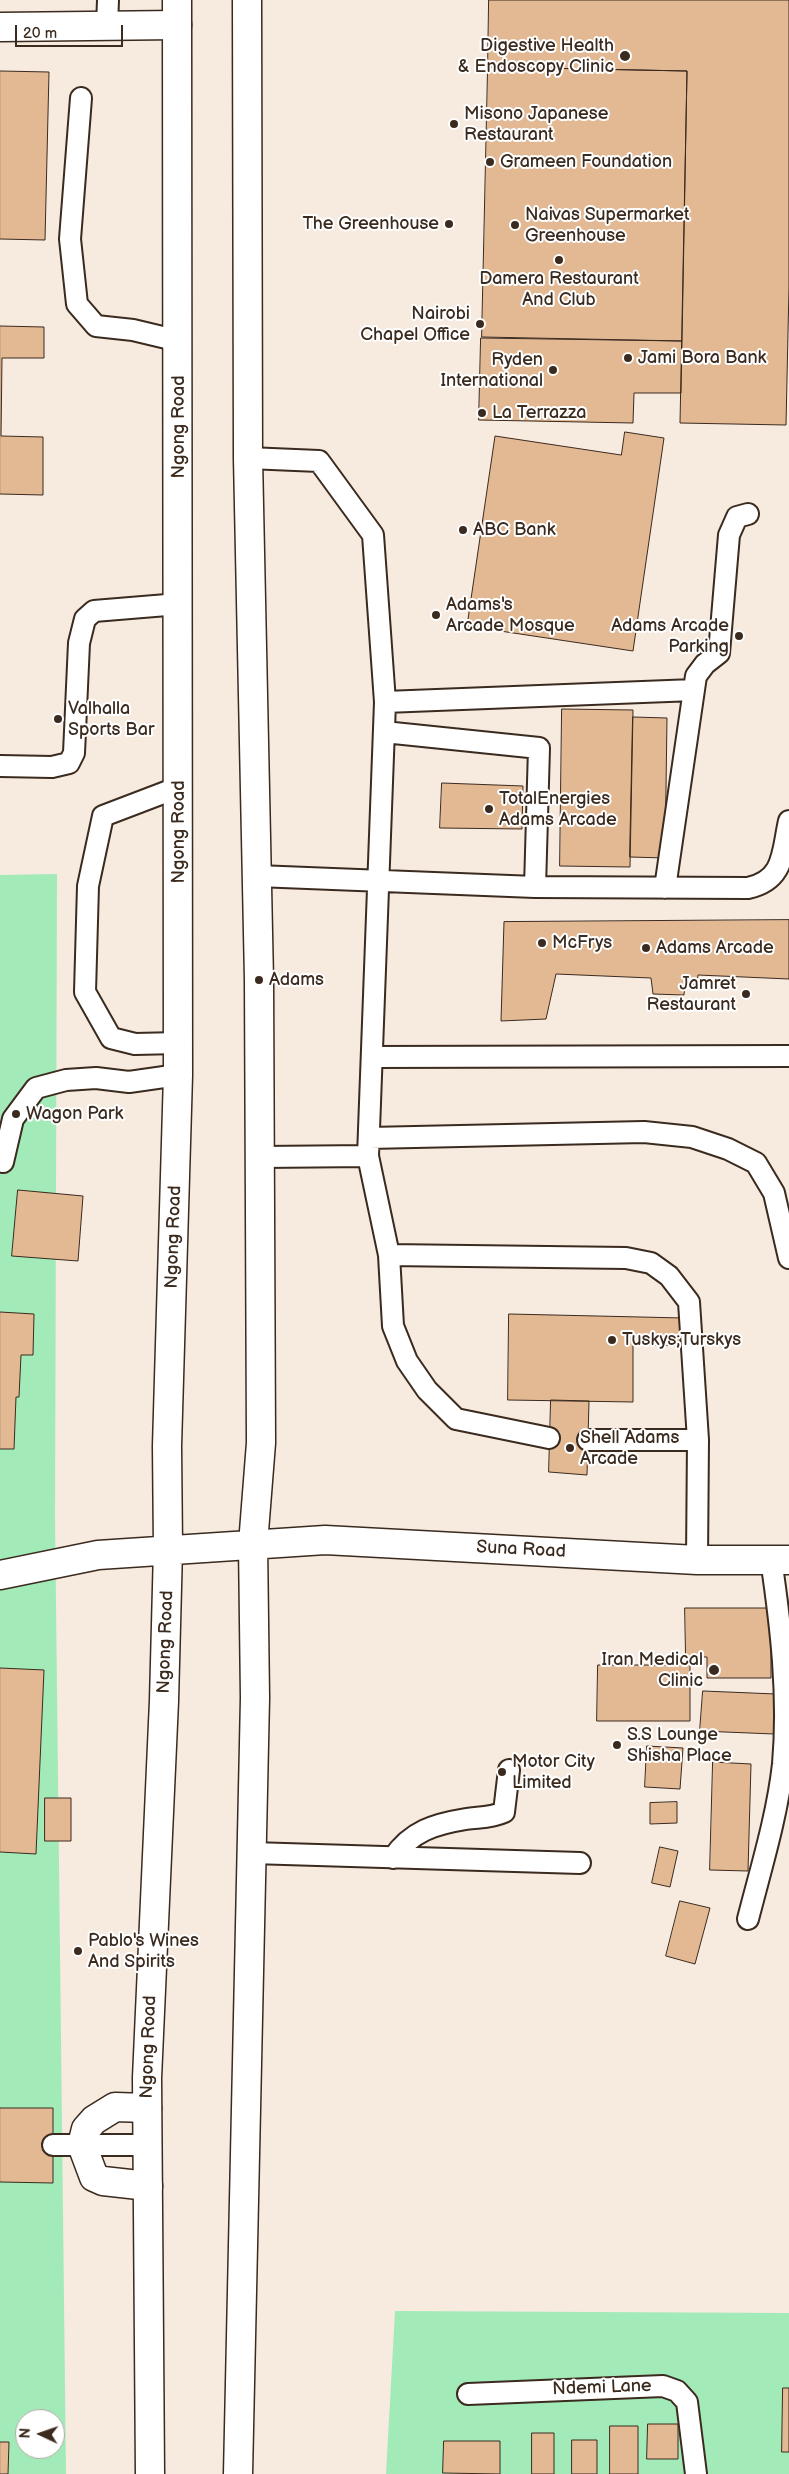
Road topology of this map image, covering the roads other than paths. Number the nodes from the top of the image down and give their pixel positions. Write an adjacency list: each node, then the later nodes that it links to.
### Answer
1 (108, 0): 5 (lane)
2 (247, 0): 8 (main road)
3 (177, 12): 5 (main road); 7 (main road, Ngong Road)
4 (0, 27): 5 (main road)
5 (107, 27)
6 (81, 98): 7 (lane)
7 (179, 341): 10 (main road, Ngong Road)
8 (248, 458): 12 (lane); 17 (main road)
9 (748, 514): 11 (lane)
10 (179, 604): 14 (lane); 15 (main road, Ngong Road)
11 (694, 690): 12 (lane); 20 (lane)
12 (385, 702): 13 (lane)
13 (384, 732): 18 (lane); 19 (lane)
14 (0, 766)
15 (179, 788): 21 (main road, Ngong Road); 21 (lane)
16 (789, 820): 20 (lane)
17 (257, 876): 18 (lane); 26 (main road)
18 (378, 882): 19 (lane); 23 (lane)
19 (535, 887): 20 (lane)
20 (666, 888)
21 (178, 1043): 24 (main road, Ngong Road)
22 (789, 1056): 23 (lane)
23 (372, 1057): 25 (lane)
24 (178, 1075): 27 (lane); 34 (main road, Ngong Road)
25 (369, 1147): 26 (lane); 28 (lane); 29 (lane)
26 (261, 1157): 33 (main road)
27 (3, 1162)
28 (389, 1255): 30 (lane); 32 (lane)
29 (789, 1258)
30 (549, 1438)
31 (588, 1440): 32 (lane)
32 (698, 1440): 36 (lane)
33 (253, 1544): 34 (main road, Suna Road); 36 (main road, Suna Road); 39 (main road)
34 (168, 1549): 37 (main road, Suna Road); 43 (main road, Ngong Road)
35 (780, 1559): 36 (main road, Suna Road); 42 (lane)
36 (697, 1560)
37 (0, 1575)
38 (509, 1770): 40 (lane)
39 (252, 1853): 40 (lane); 50 (main road)
40 (393, 1858): 41 (lane)
41 (580, 1863)
42 (748, 1919)
43 (148, 2108): 45 (main road); 46 (main road, Ngong Road)
44 (53, 2145): 45 (lane)
45 (82, 2145): 46 (lane); 47 (main road)
46 (148, 2146): 47 (main road, Ngong Road)
47 (148, 2186): 49 (main road, Ngong Road)
48 (468, 2394): 51 (lane, Ndemi Lane)
49 (150, 2474)
50 (238, 2474)
51 (696, 2474)

